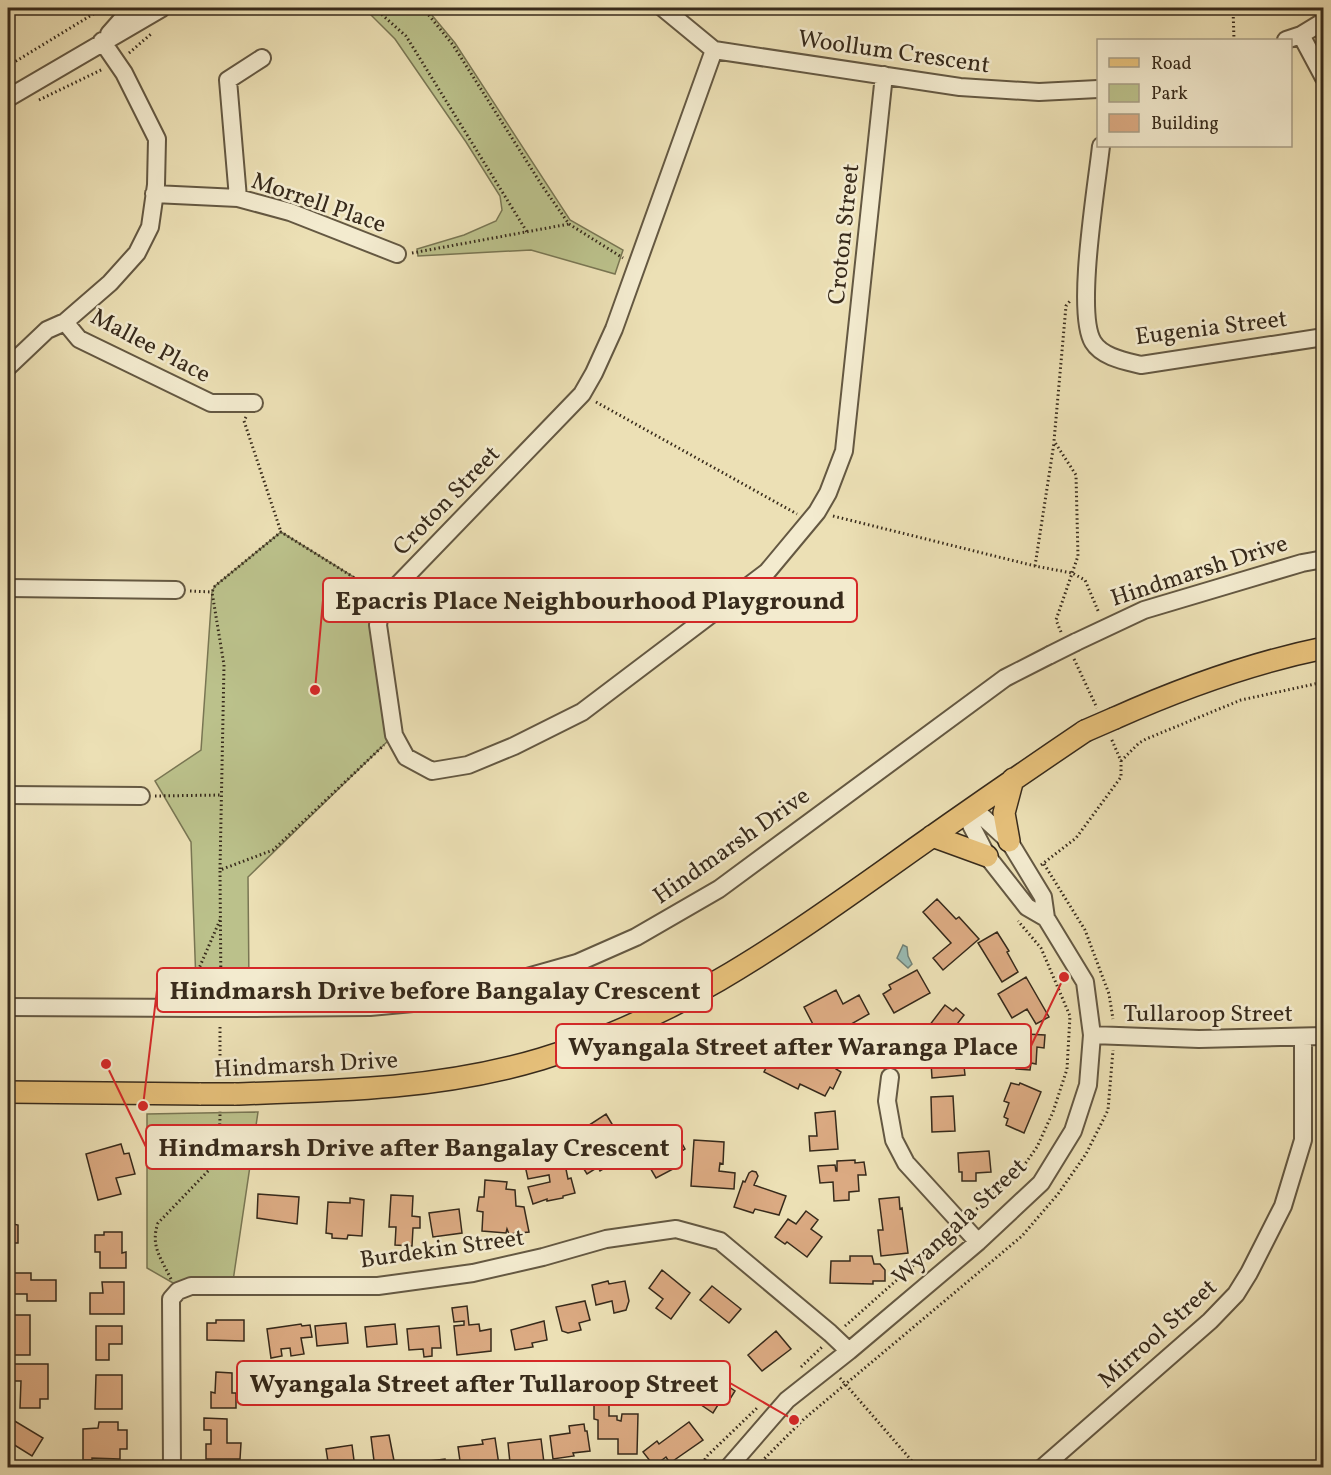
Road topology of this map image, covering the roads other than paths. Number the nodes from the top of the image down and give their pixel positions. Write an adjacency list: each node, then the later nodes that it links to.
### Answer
1 (132, 8): 6 (street)
2 (162, 8): 6 (street)
3 (663, 8): 7 (street)
4 (1323, 21): 5 (street)
5 (1294, 38): 10 (street)
6 (102, 41): 12 (street); 14 (street)
7 (714, 50): 9 (street, Woollum Crescent); 9 (street, Croton Street)
8 (262, 58): 15 (street)
9 (884, 75): 11 (street, Woollum Crescent)
10 (1323, 78)
11 (1097, 90)
12 (8, 98)
13 (1101, 147): 18 (street, Eugenia Street)
14 (154, 194): 15 (street, Morrell Place); 17 (street)
15 (238, 198): 16 (street, Morrell Place)
16 (397, 254)
17 (65, 322): 19 (street); 20 (street, Mallee Place)
18 (1323, 337)
19 (8, 367)
20 (254, 403)
21 (1323, 559): 33 (street, Hindmarsh Drive, bridge)
22 (8, 588): 23 (street)
23 (176, 590)
24 (1323, 648): 25 (main road, Hindmarsh Drive)
25 (1013, 779): 28 (main road, Hindmarsh Drive); 30 (main road)
26 (8, 795): 27 (street)
27 (141, 796)
28 (973, 808): 29 (main road, Hindmarsh Drive); 30 (street, Wyangala Street); 31 (street, Wyangala Street)
29 (932, 836): 31 (main road); 38 (main road, Hindmarsh Drive, bridge)
30 (1009, 841): 32 (street, Wyangala Street)
31 (987, 856): 32 (street, Wyangala Street)
32 (1046, 918): 34 (street, Wyangala Street)
33 (8, 1007)
34 (1092, 1035): 36 (street, Tullaroop Street); 39 (street, Wyangala Street)
35 (1323, 1036): 36 (street, Tullaroop Street)
36 (1303, 1037): 43 (street, Mirrool Street)
37 (890, 1077): 39 (street)
38 (8, 1092)
39 (978, 1242): 40 (street, Wyangala Street)
40 (849, 1351): 41 (street, Burdekin Street); 42 (street, Wyangala Street)
41 (172, 1467)
42 (728, 1467)
43 (1042, 1467)

